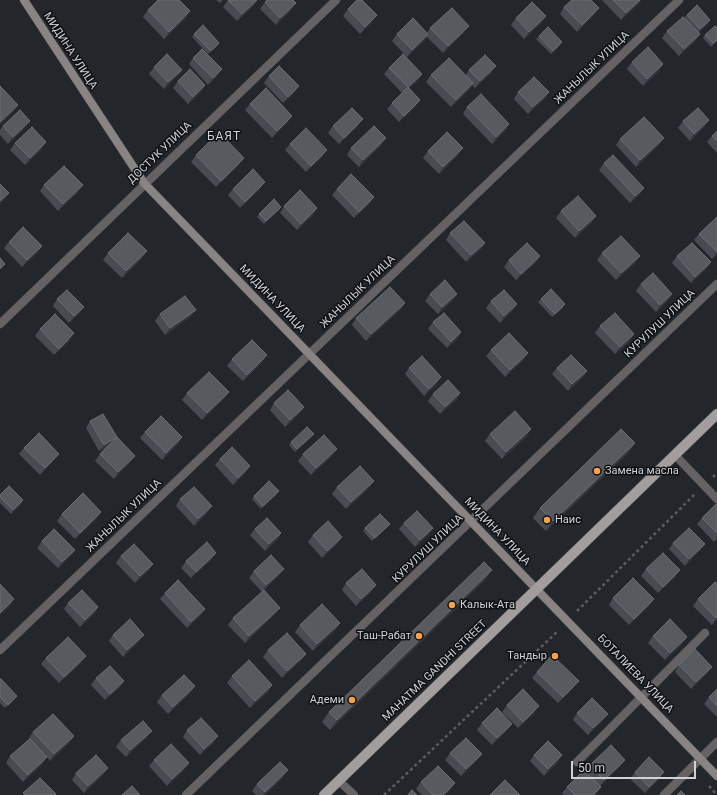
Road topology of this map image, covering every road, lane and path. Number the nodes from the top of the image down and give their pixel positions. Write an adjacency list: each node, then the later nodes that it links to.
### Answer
1 (24, 0): 4 (street, МИДИНА УЛИЦА)
2 (336, 0): 4 (street, ДОСТУК УЛИЦА)
3 (679, 0): 7 (street, ЖАНЫЛЫК УЛИЦА)
4 (144, 183): 6 (street, ДОСТУК УЛИЦА); 7 (street, МИДИНА УЛИЦА)
5 (717, 284): 13 (street, КУРУЛУШ УЛИЦА)
6 (0, 324)
7 (309, 353): 13 (street, МИДИНА УЛИЦА); 18 (street, ЖАНЫЛЫК УЛИЦА)
8 (717, 414): 9 (main road, MAHATMA GANDHI STREET)
9 (675, 455): 11 (street); 14 (main road, MAHATMA GANDHI STREET)
10 (717, 473): 11 (path)
11 (704, 485): 12 (street); 15 (path)
12 (717, 499)
13 (472, 521): 14 (street, МИДИНА УЛИЦА); 25 (street, КУРУЛУШ УЛИЦА)
14 (536, 589): 19 (street, БОТАЛИЕВА УЛИЦА); 24 (main road, MAHATMA GANDHI STREET)
15 (577, 611)
16 (557, 630): 28 (path)
17 (705, 633): 19 (street)
18 (0, 650)
19 (641, 697): 21 (street, БОТАЛИЕВА УЛИЦА); 22 (street)
20 (717, 742): 21 (street)
21 (700, 758): 23 (street, БОТАЛИЕВА УЛИЦА); 29 (street)
22 (577, 762)
23 (717, 776)
24 (339, 780): 26 (main road, MAHATMA GANDHI STREET); 27 (street)
25 (186, 795)
26 (324, 795)
27 (354, 795)
28 (384, 795)
29 (664, 795)

